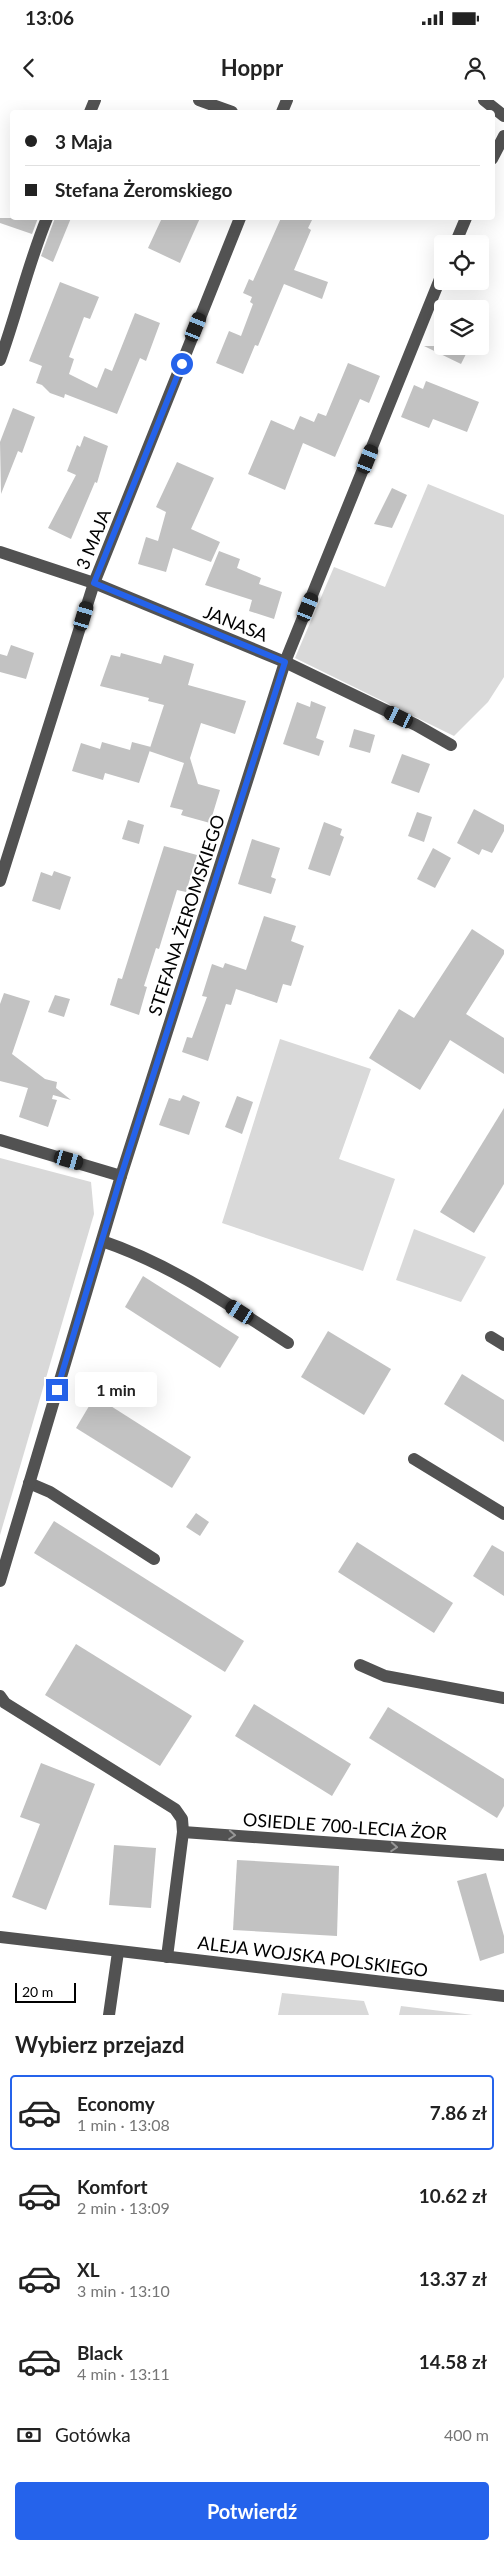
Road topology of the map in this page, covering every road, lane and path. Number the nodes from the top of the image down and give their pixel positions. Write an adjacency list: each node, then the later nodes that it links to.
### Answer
1 (199, 100): 3 (street)
2 (484, 100): 4 (street)
3 (226, 110)
4 (504, 116)
5 (504, 136): 6 (street)
6 (495, 153)
7 (46, 220): 12 (street)
8 (239, 220): 14 (street, 3 MAJA)
9 (465, 220): 10 (street)
10 (459, 235)
11 (436, 290): 15 (street, STEFANA ŻEROMSKIEGO)
12 (0, 360)
13 (0, 552): 14 (street, JANASA)
14 (94, 583): 15 (street, JANASA); 17 (street, 3 MAJA)
15 (285, 662): 16 (street, JANASA); 19 (street, STEFANA ŻEROMSKIEGO)
16 (451, 745)
17 (0, 881)
18 (0, 1140): 19 (street)
19 (121, 1176): 20 (street, STEFANA ŻEROMSKIEGO)
20 (102, 1241): 22 (street); 25 (street, STEFANA ŻEROMSKIEGO)
21 (491, 1337): 23 (street)
22 (288, 1343)
23 (504, 1345)
24 (414, 1459): 26 (street)
25 (29, 1483): 27 (street); 28 (street, STEFANA ŻEROMSKIEGO)
26 (504, 1514)
27 (154, 1559)
28 (0, 1581)
29 (360, 1665): 31 (street)
30 (0, 1696): 32 (street)
31 (504, 1698)
32 (183, 1832): 33 (street, OSIEDLE 700-LECIA ŻOR, one-way to 33); 36 (street)
33 (504, 1854)
34 (0, 1937): 35 (street, ALEJA WOJSKA POLSKIEGO)
35 (118, 1952): 36 (street, ALEJA WOJSKA POLSKIEGO); 38 (street)
36 (167, 1957): 37 (street, ALEJA WOJSKA POLSKIEGO)
37 (504, 1996)
38 (109, 2015)

